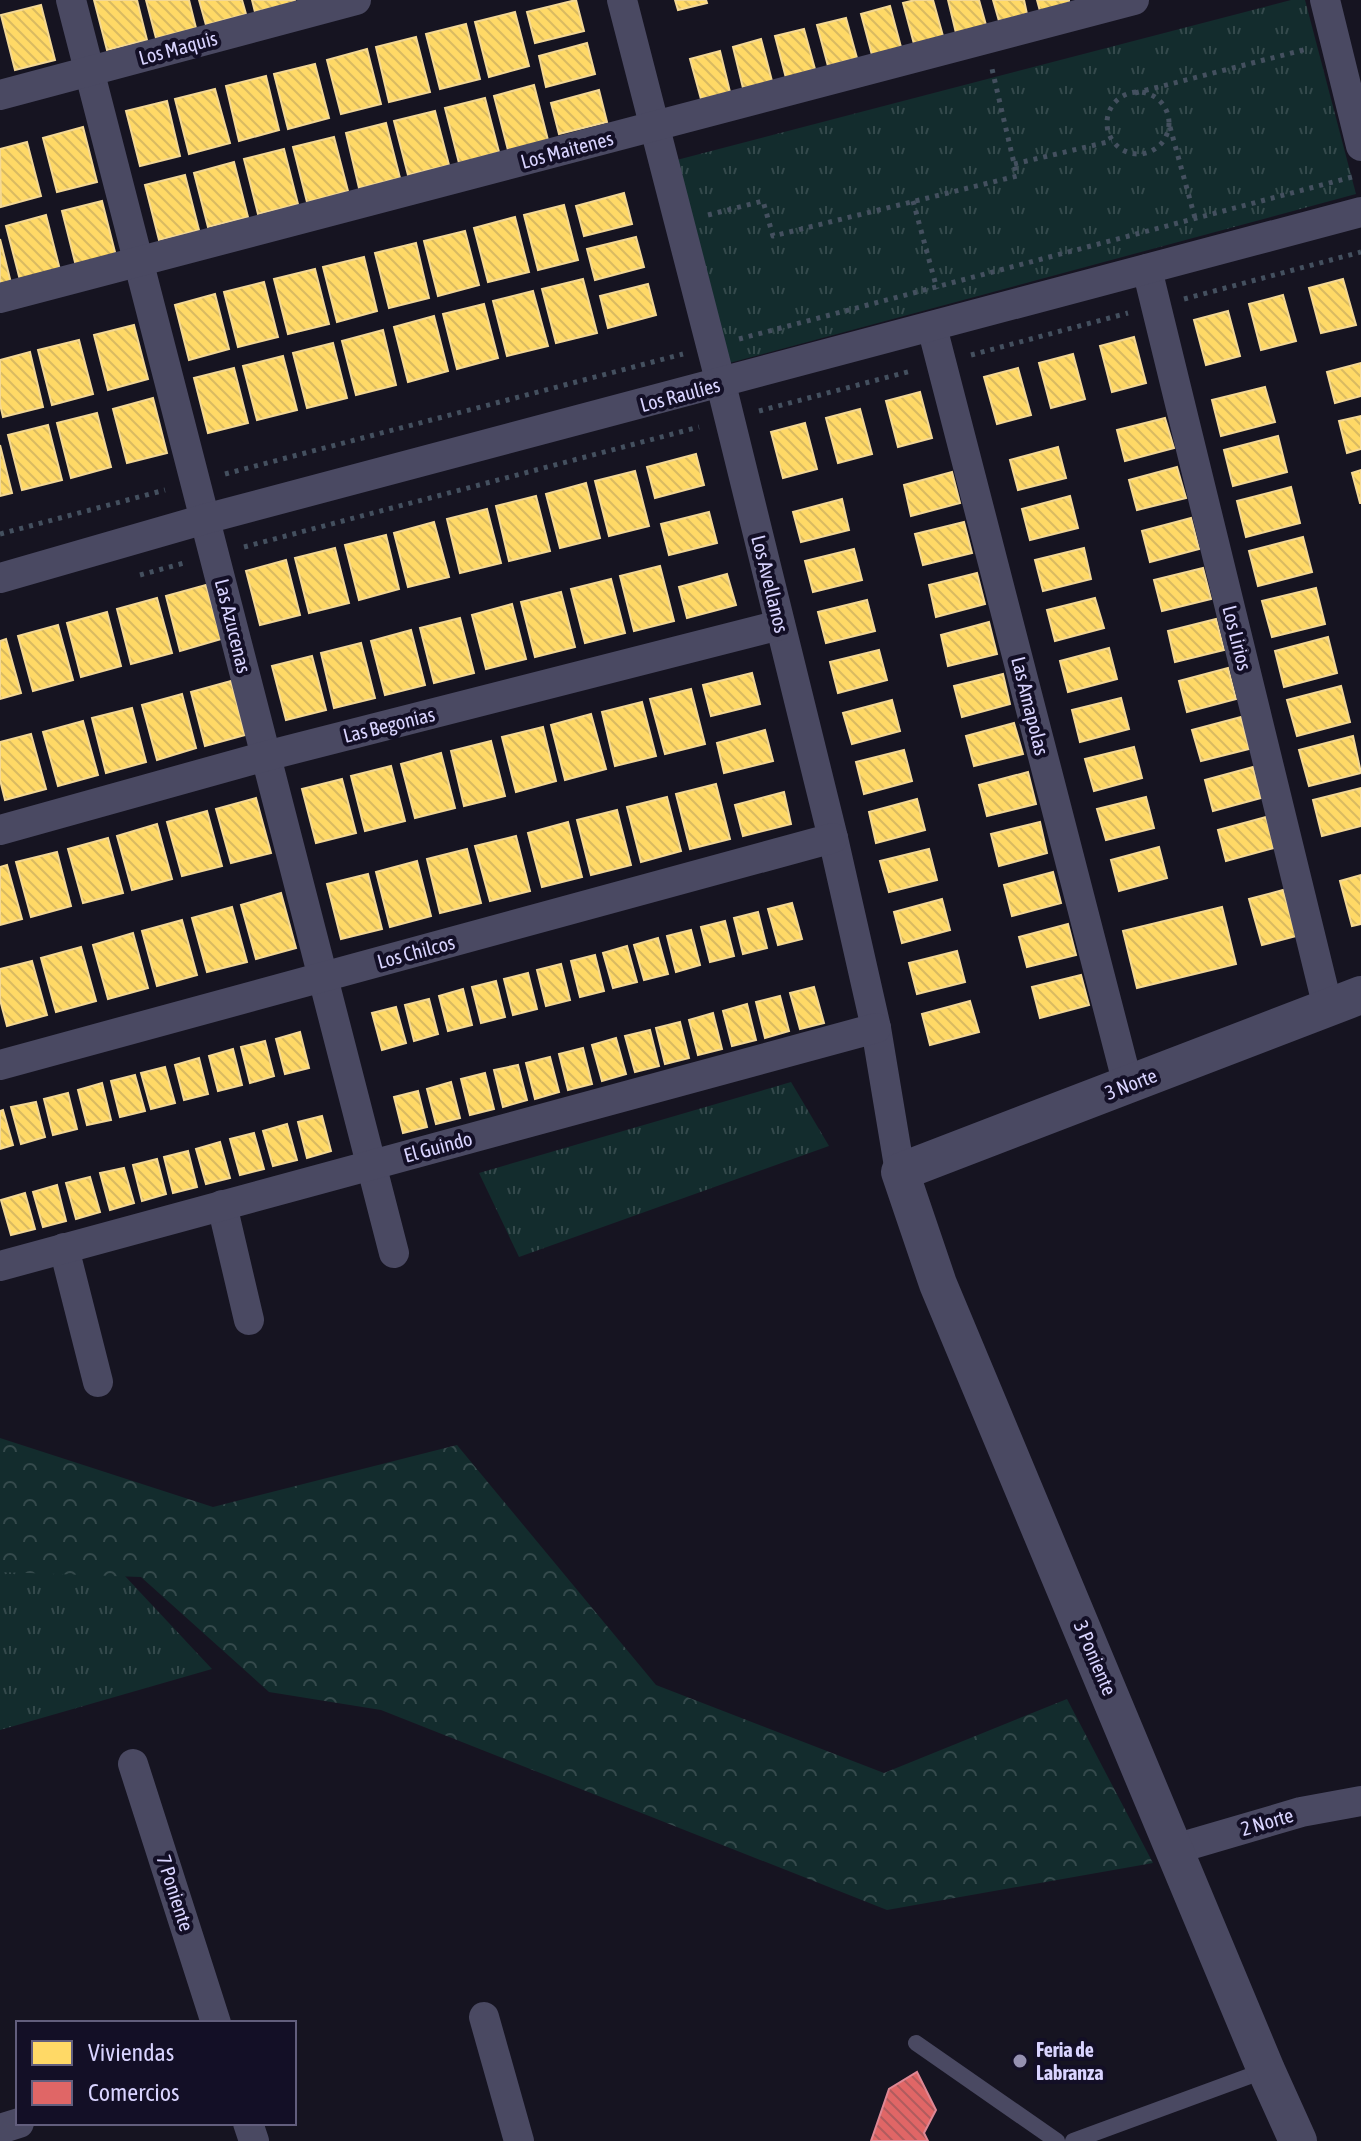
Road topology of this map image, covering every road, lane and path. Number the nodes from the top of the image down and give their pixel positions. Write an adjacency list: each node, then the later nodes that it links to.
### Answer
1 (71, 0): 8 (street, Las Azucenas)
2 (356, 0): 8 (street, Los Maquis)
3 (622, 0): 12 (street, Los Avellanos)
4 (1134, 0): 6 (street, Los Maitenes)
5 (1325, 0): 7 (street)
6 (986, 39): 12 (street, Los Maitenes); 15 (path)
7 (1335, 42): 9 (path); 14 (street)
8 (89, 71): 10 (street, Los Maquis); 21 (street, Las Azucenas)
9 (1135, 93): 11 (path); 13 (path)
10 (0, 95)
11 (1168, 121): 13 (path); 20 (path)
12 (655, 127): 18 (street, Los Avellanos); 21 (street, Los Maitenes)
13 (1112, 141): 15 (path)
14 (1361, 146)
15 (1014, 164): 16 (path)
16 (913, 201): 18 (path); 25 (path)
17 (1361, 212): 20 (street, Los Raulíes)
18 (680, 222): 27 (street, Los Avellanos)
19 (1361, 252): 24 (path)
20 (1204, 254): 22 (street, Los Raulíes)
21 (139, 262): 23 (street, Los Maitenes); 29 (street, Las Azucenas)
22 (1147, 269): 24 (street, Los Lirios); 25 (street, Los Raulíes)
23 (0, 298)
24 (1156, 306): 26 (path); 38 (street, Los Lirios)
25 (939, 325): 26 (street, Las Amapolas); 27 (street, Los Raulíes)
26 (942, 363): 28 (path); 41 (street, Las Amapolas)
27 (721, 384): 28 (street, Los Avellanos); 29 (street, Los Raulíes)
28 (730, 419): 30 (path); 33 (street, Los Avellanos)
29 (205, 519): 30 (street, Las Azucenas); 32 (street, Los Raulíes)
30 (214, 555): 31 (path); 34 (street, Las Azucenas)
31 (138, 575)
32 (0, 578)
33 (780, 625): 34 (street, Las Begonias); 36 (street, Los Avellanos)
34 (266, 756): 35 (street, Las Begonias); 37 (street, Las Azucenas)
35 (0, 830)
36 (833, 838): 37 (street, Los Chilcos); 39 (street, Los Avellanos)
37 (323, 977): 40 (street, Los Chilcos); 42 (street, Las Azucenas)
38 (1345, 1002): 41 (street, 3 Norte)
39 (876, 1028): 42 (street, El Guindo); 43 (street, Los Avellanos)
40 (0, 1065)
41 (1128, 1085): 43 (street, 3 Norte)
42 (372, 1164): 44 (street, El Guindo); 46 (street, Las Azucenas)
43 (900, 1172): 52 (street, 3 Poniente)
44 (222, 1205): 45 (street, El Guindo); 48 (street)
45 (64, 1248): 47 (street, El Guindo); 49 (street)
46 (394, 1253)
47 (0, 1266)
48 (249, 1320)
49 (98, 1382)
50 (133, 1764): 54 (street, 7 Poniente)
51 (1361, 1801): 52 (street, 2 Norte)
52 (1175, 1849): 56 (street, 3 Poniente)
53 (484, 2017): 57 (street)
54 (215, 2021)
55 (916, 2043): 58 (lane)
56 (1266, 2070): 59 (lane); 60 (street, 3 Poniente)
57 (519, 2141)
58 (1057, 2141)
59 (1073, 2141)
60 (1298, 2141)

